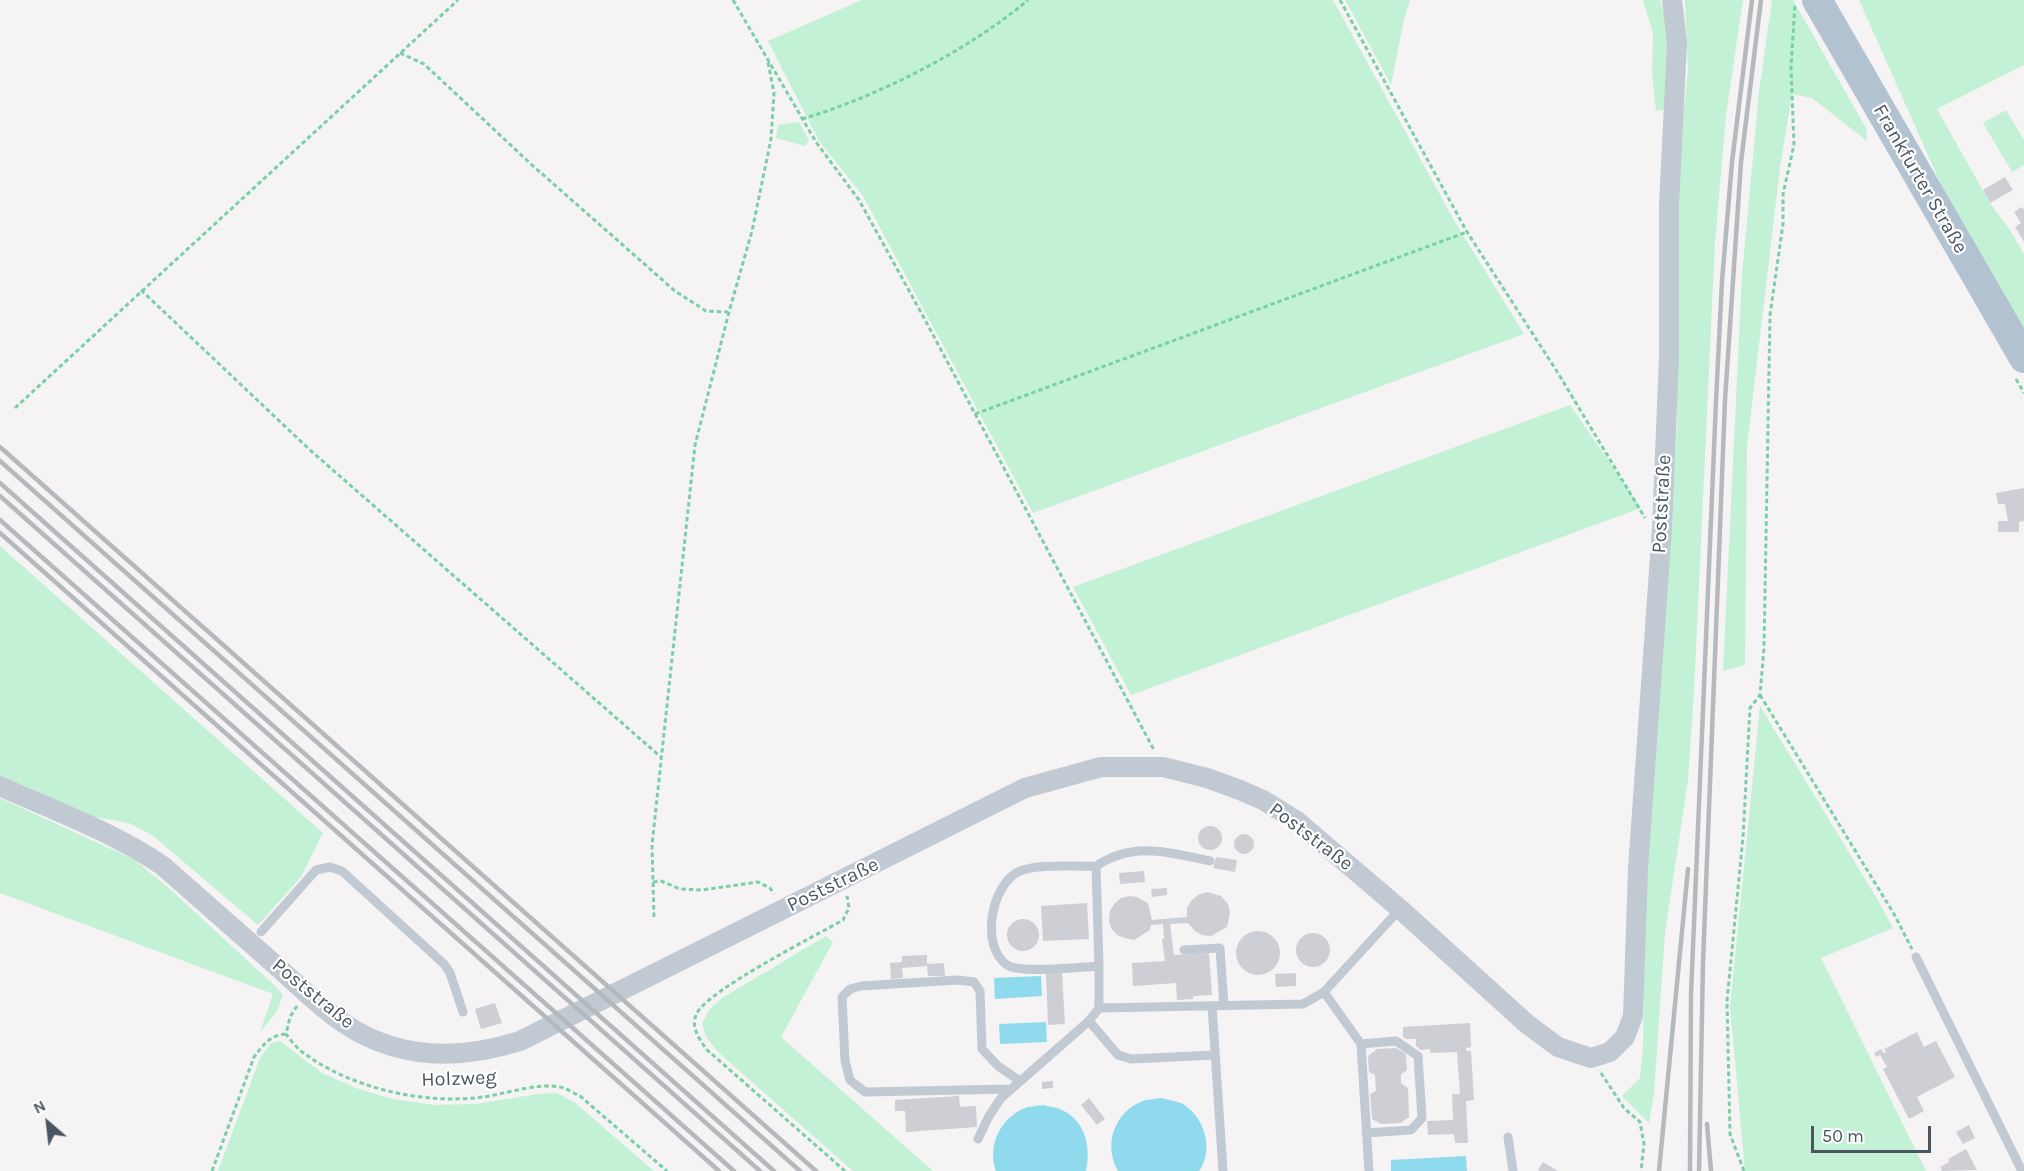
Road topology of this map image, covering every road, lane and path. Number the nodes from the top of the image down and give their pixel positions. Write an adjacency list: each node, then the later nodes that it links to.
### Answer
1 (458, 0): 8 (path)
2 (733, 0): 9 (path)
3 (1028, 0): 10 (path)
4 (1340, 0): 11 (path)
5 (1672, 0): 17 (street, Poststraße)
6 (1796, 0): 18 (path)
7 (1817, 0): 14 (main road, Frankfurter Straße)
8 (399, 53): 12 (path); 13 (path)
9 (767, 59): 10 (path); 13 (path)
10 (802, 119): 16 (path)
11 (1467, 232): 16 (path); 17 (path)
12 (141, 290): 15 (path); 19 (path)
13 (729, 312): 19 (path)
14 (2024, 358)
15 (15, 408)
16 (975, 414): 20 (path)
17 (1662, 528): 43 (street, Poststraße)
18 (1760, 695): 31 (path); 56 (path)
19 (662, 758): 25 (path)
20 (1163, 767): 24 (street, Poststraße); 27 (street, Poststraße)
21 (0, 786): 33 (street, Poststraße)
22 (1210, 861): 23 (lane)
23 (1096, 866): 32 (lane); 32 (lane)
24 (844, 879): 33 (street, Poststraße); 51 (path)
25 (653, 882): 26 (path); 28 (path)
26 (776, 898)
27 (1400, 909): 34 (lane); 43 (street, Poststraße)
28 (654, 917)
29 (261, 932): 38 (lane)
30 (1184, 950): 36 (lane)
31 (1916, 957): 57 (lane)
32 (1099, 966): 37 (lane)
33 (307, 992): 40 (path)
34 (1324, 992): 36 (lane); 41 (lane)
35 (1212, 1006): 36 (lane); 37 (lane); 42 (lane)
36 (1224, 1006)
37 (1099, 1008): 39 (lane)
38 (463, 1012)
39 (1089, 1021): 42 (lane); 44 (lane)
40 (286, 1034): 49 (path); 50 (path, Holzweg)
41 (1361, 1044): 46 (lane); 46 (lane)
42 (1214, 1054): 52 (lane)
43 (1591, 1058): 55 (path)
44 (1020, 1081): 45 (lane); 45 (lane)
45 (1010, 1089): 48 (lane)
46 (1366, 1133): 53 (lane)
47 (1508, 1137): 54 (lane)
48 (978, 1139)
49 (213, 1171)
50 (667, 1171)
51 (845, 1171)
52 (1223, 1171)
53 (1369, 1171)
54 (1513, 1171)
55 (1641, 1171)
56 (1744, 1171)
57 (2022, 1171)

